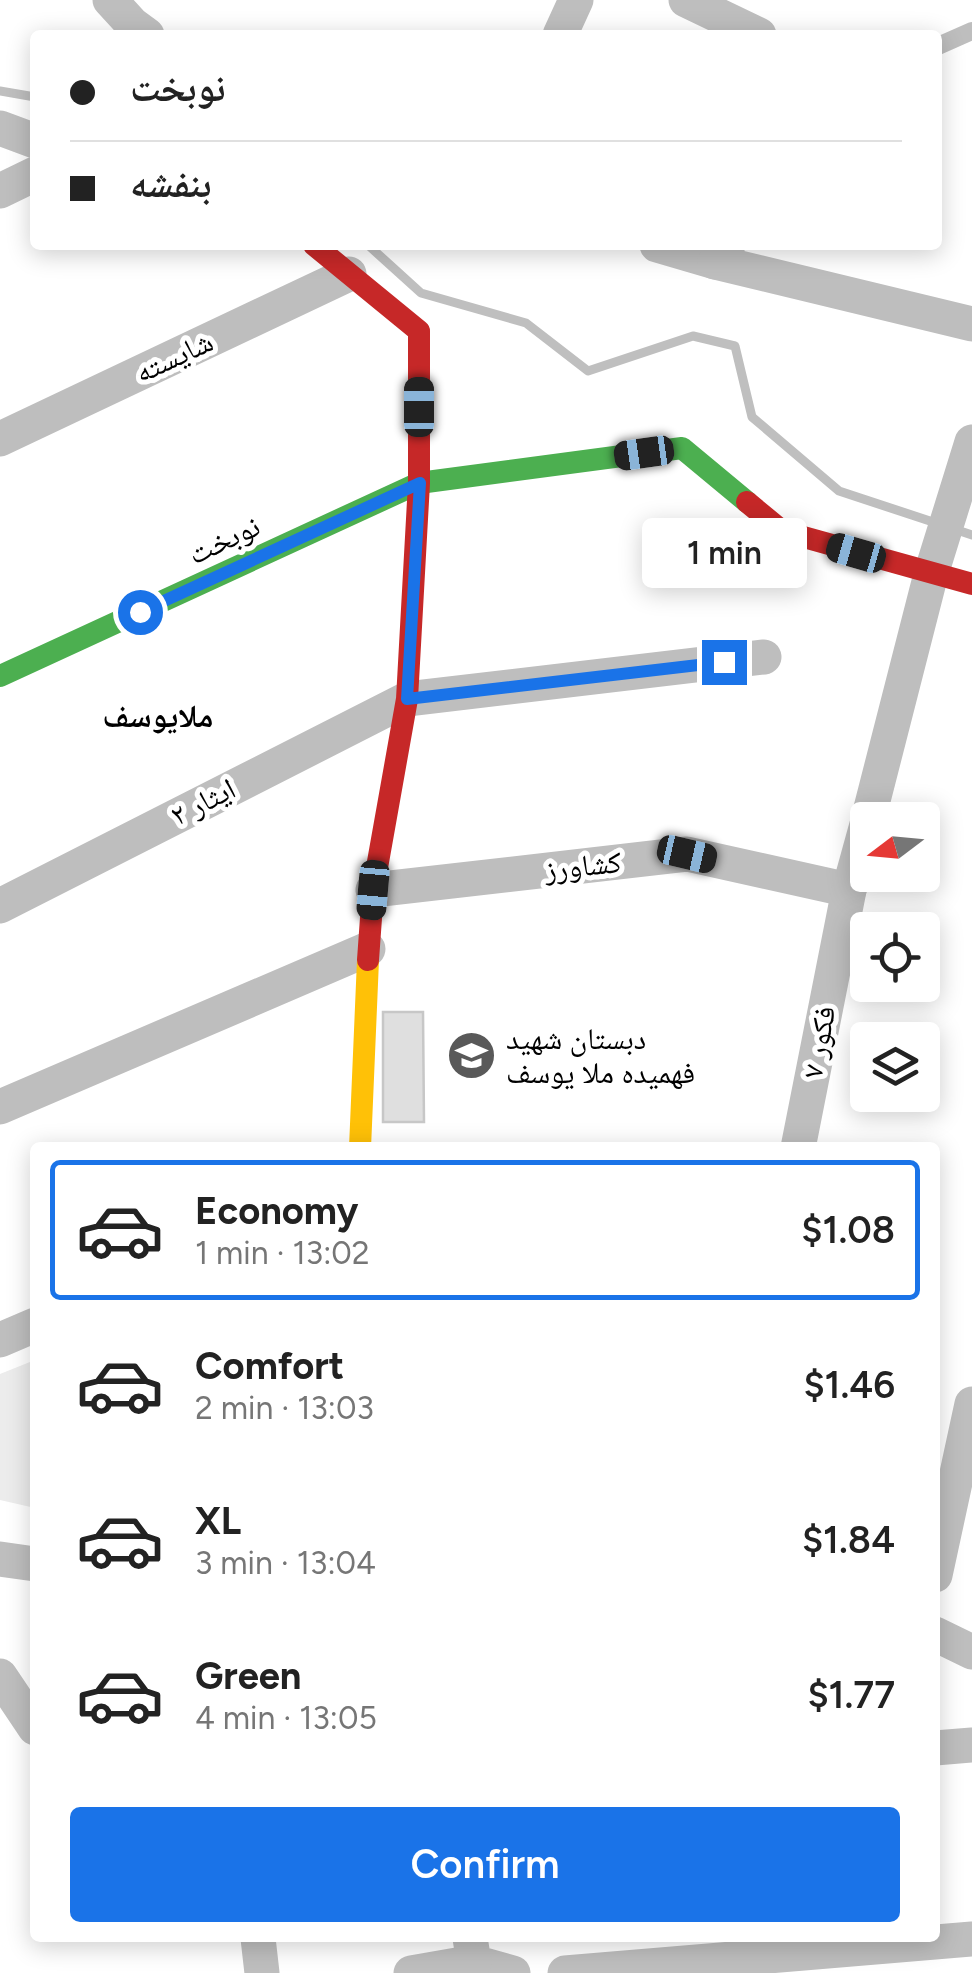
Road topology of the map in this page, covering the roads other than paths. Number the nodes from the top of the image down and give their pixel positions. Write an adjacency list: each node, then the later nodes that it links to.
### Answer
1 (110, 0): 4 (street)
2 (576, 0): 5 (street)
3 (686, 0): 6 (street)
4 (140, 30)
5 (562, 30)
6 (749, 30)
7 (972, 31): 8 (lane)
8 (942, 44)
9 (0, 128): 10 (street)
10 (30, 139)
11 (30, 176): 12 (street)
12 (0, 191)
13 (320, 250): 16 (street)
14 (693, 250): 15 (street)
15 (722, 254): 17 (street)
16 (349, 274): 18 (street, شایسته); 20 (street)
17 (972, 324)
18 (0, 439)
19 (972, 442): 21 (street, فکور ۷)
20 (420, 483): 21 (street, نوبخت); 24 (street, نوبخت); 25 (street)
21 (931, 574): 22 (street, نوبخت); 26 (street, فکور ۷)
22 (972, 584)
23 (764, 657): 25 (street)
24 (0, 676)
25 (407, 699): 27 (street); 29 (street, ایثار ۲)
26 (873, 802)
27 (373, 890): 28 (street, کشاورز); 30 (street)
28 (850, 890): 33 (street, فکور ۷)
29 (0, 906)
30 (368, 949): 31 (street); 32 (street)
31 (0, 1107)
32 (360, 1142)
33 (799, 1142)
34 (30, 1327): 35 (street)
35 (0, 1340)
36 (972, 1404): 37 (street)
37 (940, 1552)
38 (940, 1636): 39 (street)
39 (972, 1652)
40 (0, 1676): 41 (street)
41 (30, 1721)
42 (972, 1745): 43 (street)
43 (940, 1748)
44 (972, 1939): 47 (street)
45 (258, 1942): 49 (street)
46 (936, 1942): 52 (street)
47 (940, 1942)
48 (472, 1950): 50 (street); 51 (street)
49 (262, 1973)
50 (411, 1973)
51 (513, 1973)
52 (565, 1973)

